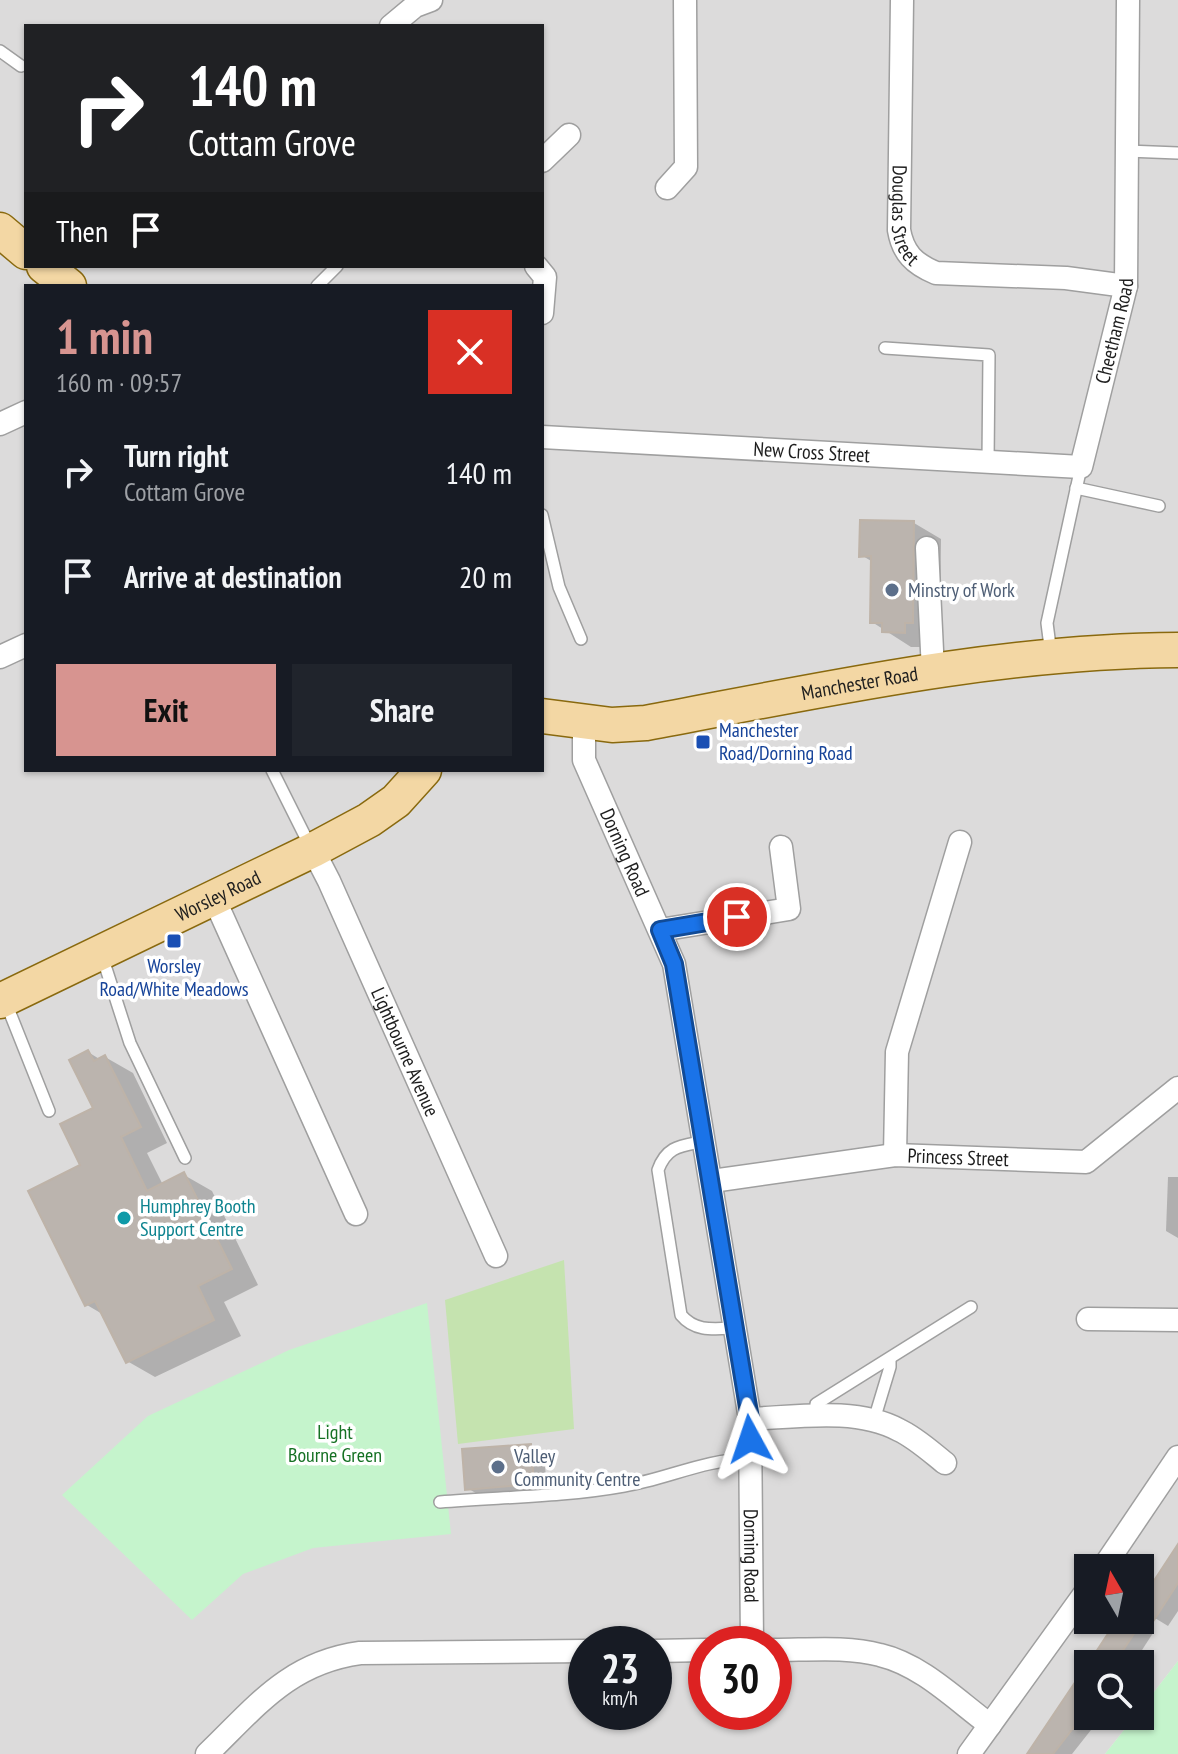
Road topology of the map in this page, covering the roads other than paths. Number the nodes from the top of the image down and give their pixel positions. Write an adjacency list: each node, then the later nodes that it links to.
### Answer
1 (431, 0): 5 (street)
2 (685, 0): 12 (street)
3 (902, 0): 20 (street, Douglas Street)
4 (1128, 0): 9 (street, Cheetham Road)
5 (393, 24)
6 (0, 51): 7 (lane)
7 (21, 66)
8 (569, 135): 11 (street)
9 (1127, 151): 10 (lane); 20 (street, Cheetham Road)
10 (1178, 153)
11 (544, 159)
12 (667, 188)
13 (0, 230): 14 (main road)
14 (24, 250)
15 (46, 268): 18 (main road)
16 (335, 268): 19 (lane)
17 (538, 268): 21 (street)
18 (66, 284)
19 (319, 284)
20 (1126, 286): 27 (street, Cheetham Road)
21 (544, 289)
22 (885, 348): 26 (lane)
23 (24, 413): 24 (street)
24 (0, 424)
25 (544, 437): 26 (street, New Cross Street)
26 (988, 462): 27 (street, New Cross Street)
27 (1079, 478): 28 (lane); 34 (lane, Cheetham Road)
28 (1159, 506)
29 (544, 523): 31 (lane)
30 (927, 548): 36 (street)
31 (581, 639)
32 (24, 646): 35 (street)
33 (1178, 650): 34 (main road, Manchester Road)
34 (1052, 654): 36 (main road, Manchester Road)
35 (0, 657)
36 (933, 671): 38 (main road, Manchester Road)
37 (544, 716): 38 (main road, Manchester Road)
38 (584, 723): 46 (street, Dorning Road)
39 (273, 772): 44 (lane)
40 (421, 772): 41 (main road, Worsley Road)
41 (402, 785): 44 (main road, Worsley Road)
42 (960, 842): 52 (street)
43 (781, 847): 46 (street)
44 (313, 850): 45 (main road, Worsley Road); 56 (street, Lightbourne Avenue)
45 (213, 896): 47 (main road, Worsley Road); 55 (street)
46 (660, 930): 51 (street, Dorning Road)
47 (100, 952): 48 (main road, Worsley Road); 53 (lane)
48 (2, 1000): 50 (lane)
49 (1178, 1088): 52 (street, Princess Street)
50 (49, 1111)
51 (705, 1141): 54 (street, Dorning Road); 60 (lane)
52 (895, 1155): 54 (street, Princess Street)
53 (185, 1158)
54 (712, 1181): 60 (street, Dorning Road)
55 (356, 1214)
56 (496, 1256)
57 (971, 1307): 61 (lane)
58 (1088, 1319): 59 (street)
59 (1178, 1320)
60 (734, 1328): 63 (street, Dorning Road)
61 (890, 1360): 62 (lane); 64 (lane)
62 (816, 1417): 63 (street); 64 (street)
63 (750, 1419): 66 (street, Dorning Road)
64 (874, 1420): 67 (street)
65 (1178, 1457): 69 (street)
66 (749, 1459): 68 (lane); 71 (street, Dorning Road)
67 (945, 1463)
68 (440, 1502)
69 (1112, 1554)
70 (1074, 1608): 74 (street)
71 (752, 1626)
72 (792, 1650): 74 (street)
73 (568, 1651): 75 (street)
74 (990, 1725): 76 (street)
75 (207, 1754)
76 (969, 1754)

